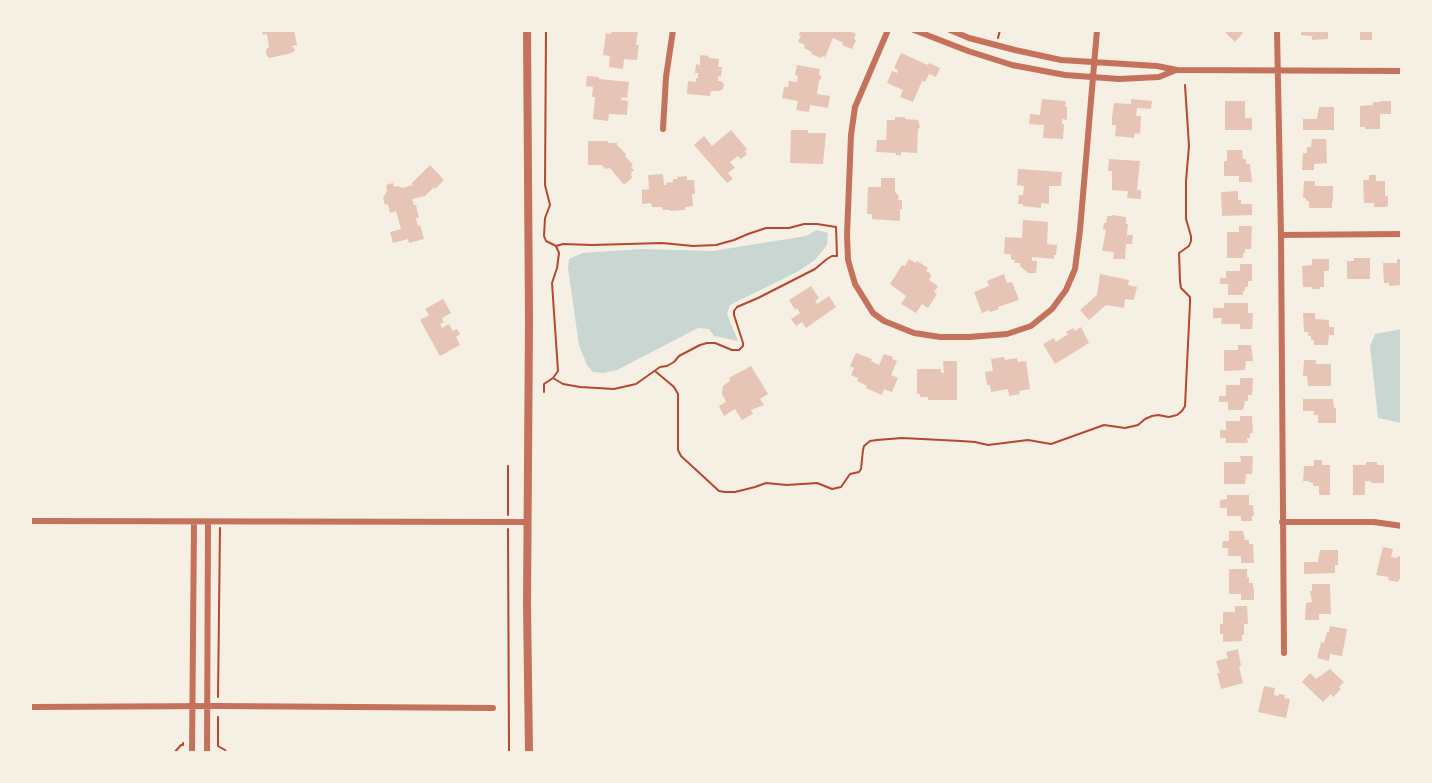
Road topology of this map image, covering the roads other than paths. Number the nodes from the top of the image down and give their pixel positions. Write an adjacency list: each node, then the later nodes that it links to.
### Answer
1 (527, 30): 19 (street)
2 (673, 30): 13 (street)
3 (888, 30): 12 (street)
4 (914, 30): 12 (street)
5 (950, 30): 8 (street)
6 (1097, 30): 8 (street)
7 (1277, 30): 10 (street)
8 (1094, 62): 9 (street); 12 (street)
9 (1177, 70): 10 (street); 12 (street)
10 (1277, 71): 11 (street); 15 (street)
11 (1402, 71)
12 (1093, 77)
13 (663, 129)
14 (1402, 234): 15 (street)
15 (1281, 235): 20 (street)
16 (30, 522): 17 (street)
17 (194, 522): 18 (street); 23 (street)
18 (208, 522): 19 (street); 24 (street)
19 (527, 522): 29 (street)
20 (1282, 522): 21 (street); 22 (street)
21 (1402, 526)
22 (1284, 654)
23 (192, 706): 24 (street); 25 (street); 27 (street)
24 (207, 706): 26 (street); 28 (street)
25 (30, 707)
26 (493, 708)
27 (192, 753)
28 (207, 753)
29 (529, 753)

